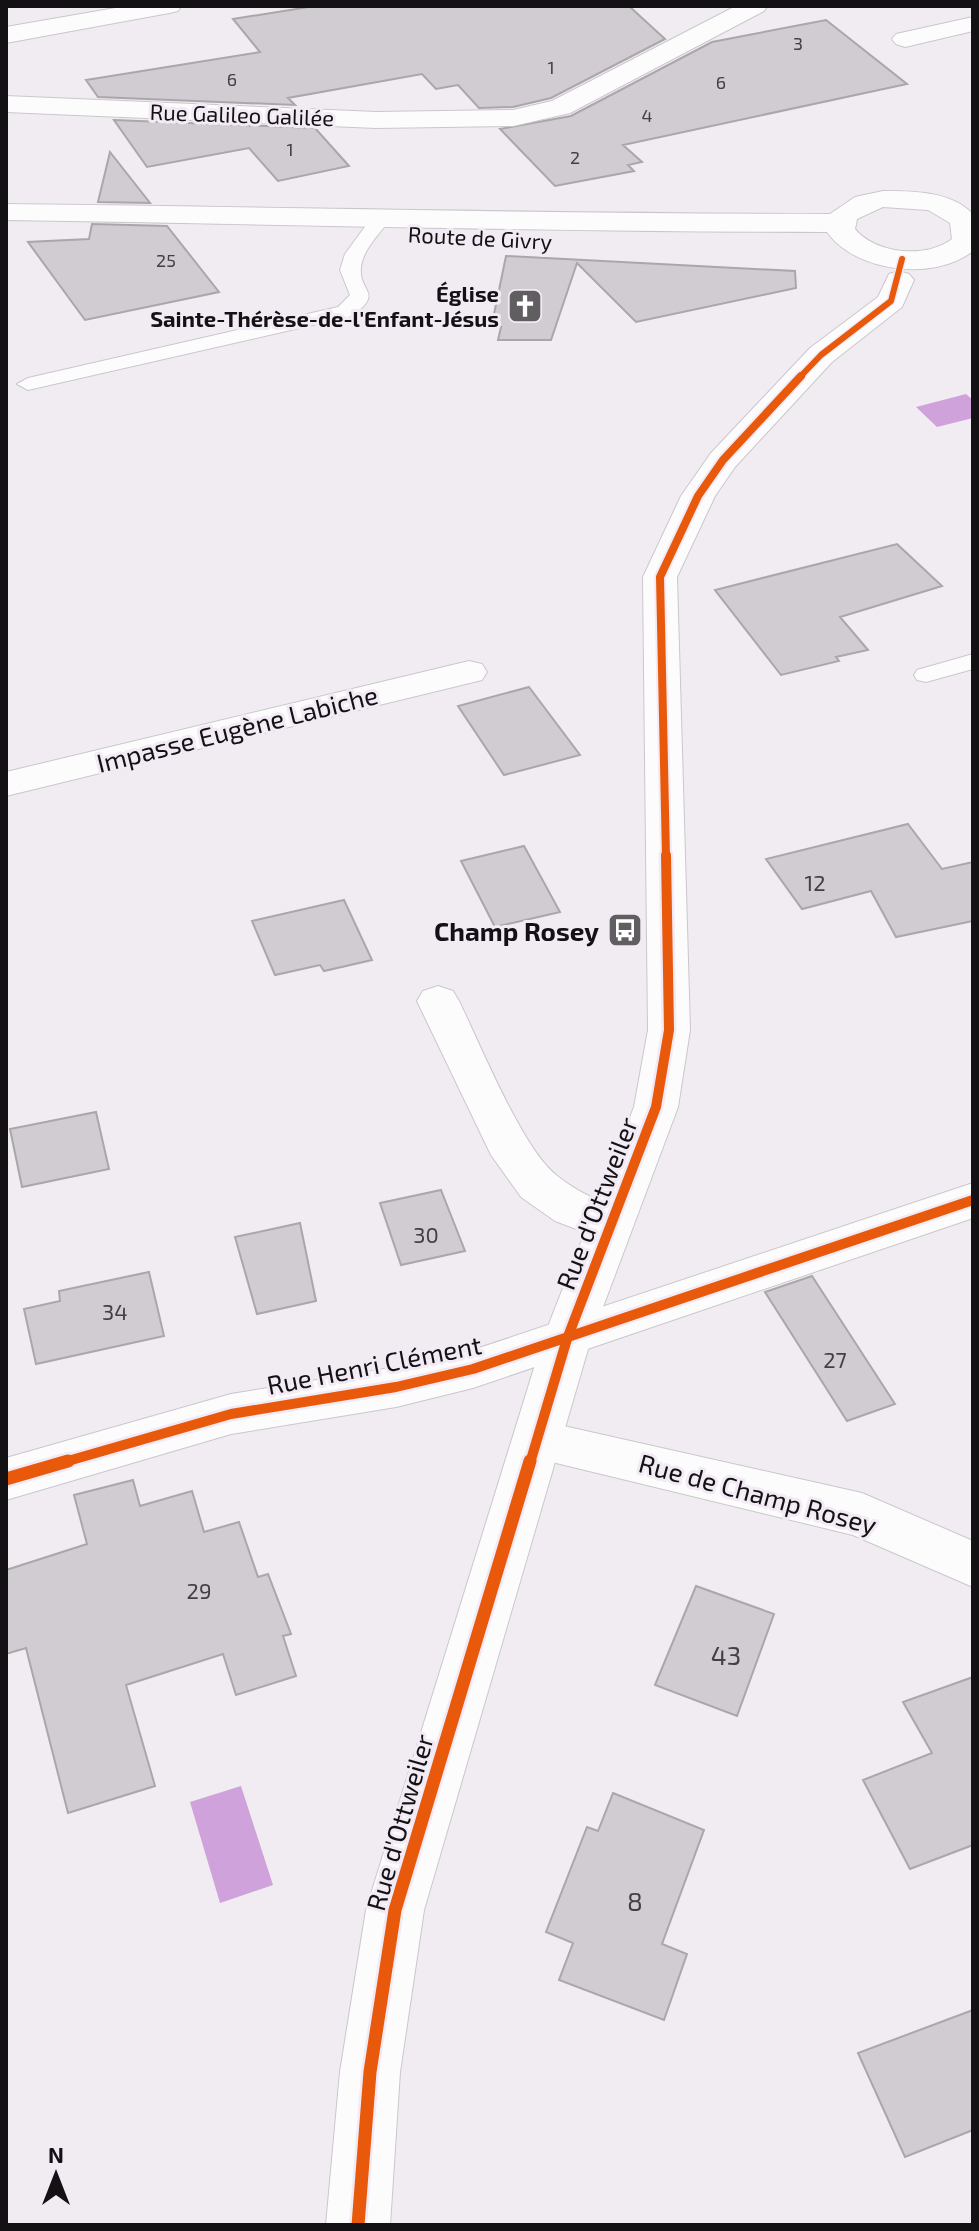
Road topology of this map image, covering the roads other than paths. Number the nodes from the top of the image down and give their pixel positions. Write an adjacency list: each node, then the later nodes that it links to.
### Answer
1 (169, 6): 4 (street)
2 (755, 6): 6 (street, Rue Galileo Galilée)
3 (973, 24): 5 (street)
4 (6, 35)
5 (905, 39)
6 (6, 104)
7 (6, 212): 9 (street, Route de Givry)
8 (966, 214): 10 (street); 11 (street)
9 (376, 224): 10 (street, Route de Givry); 13 (lane)
10 (846, 233): 12 (street)
11 (966, 249): 12 (street)
12 (901, 269): 20 (street, Rue d'Ottweiler)
13 (28, 384)
14 (973, 661): 16 (lane)
15 (469, 672): 17 (street, Impasse Eugène Labiche)
16 (926, 675)
17 (6, 784)
18 (438, 1001): 20 (street)
19 (973, 1200): 21 (street, Rue Henri Clément)
20 (611, 1224): 21 (street, Rue d'Ottweiler)
21 (567, 1339): 22 (street, Rue d'Ottweiler); 23 (street, Rue Henri Clément)
22 (537, 1440): 24 (street, Rue de Champ Rosey); 25 (street, Rue d'Ottweiler)
23 (6, 1479)
24 (973, 1565)
25 (358, 2225)

